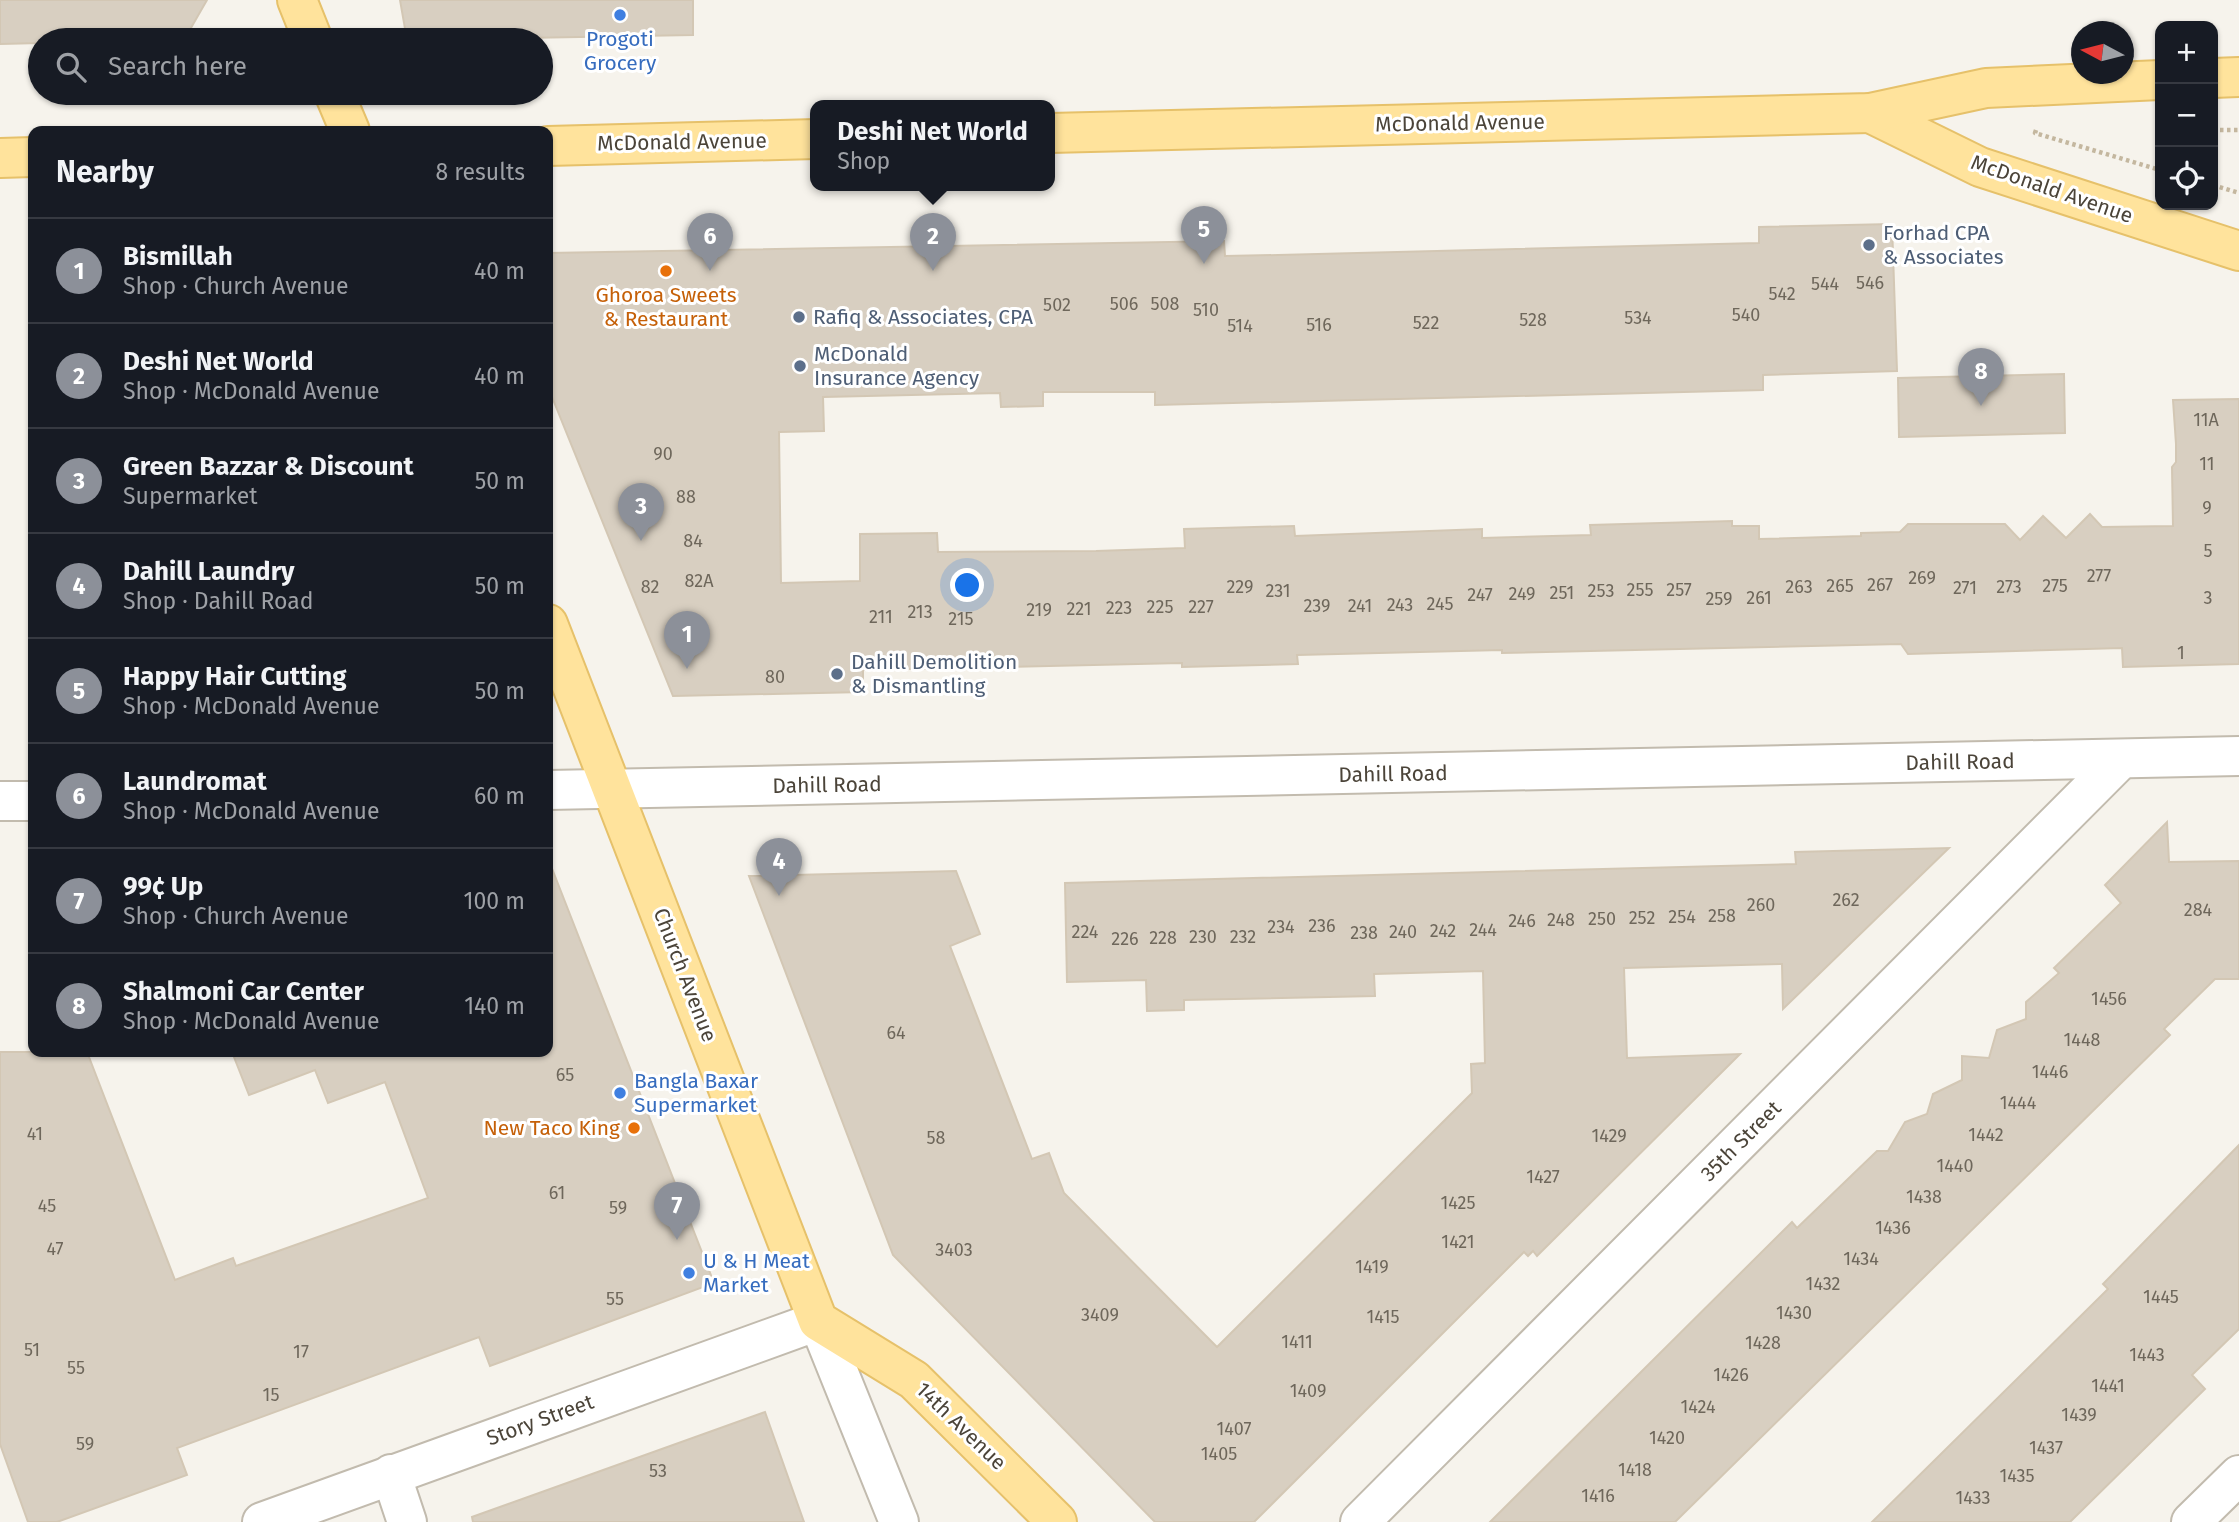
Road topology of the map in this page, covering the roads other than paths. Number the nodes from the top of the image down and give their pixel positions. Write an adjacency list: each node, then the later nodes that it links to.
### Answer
1 (297, 0): 2 (main road)
2 (308, 28)
3 (2239, 77): 4 (main road)
4 (2218, 78)
5 (2155, 80): 7 (main road, McDonald Avenue)
6 (339, 105): 8 (main road)
7 (1870, 113): 9 (main road, McDonald Avenue); 14 (main road, McDonald Avenue)
8 (348, 126)
9 (1055, 133)
10 (810, 139): 11 (main road, McDonald Avenue)
11 (553, 146)
12 (28, 157): 13 (main road)
13 (0, 158)
14 (2239, 251)
15 (553, 636): 18 (main road, Church Avenue)
16 (2239, 756): 17 (street, Dahill Road)
17 (2122, 759): 18 (street, Dahill Road); 29 (street, 35th Street)
18 (614, 789): 19 (street, Dahill Road); 22 (main road, Church Avenue)
19 (553, 790)
20 (0, 801): 21 (street)
21 (28, 801)
22 (818, 1321): 23 (street, Story Street); 27 (street, Church Avenue); 28 (main road, 14th Avenue)
23 (391, 1474): 25 (street, Story Street); 26 (street)
24 (2239, 1475): 30 (street)
25 (262, 1522)
26 (407, 1522)
27 (899, 1522)
28 (1057, 1522)
29 (1360, 1522)
30 (2191, 1522)

